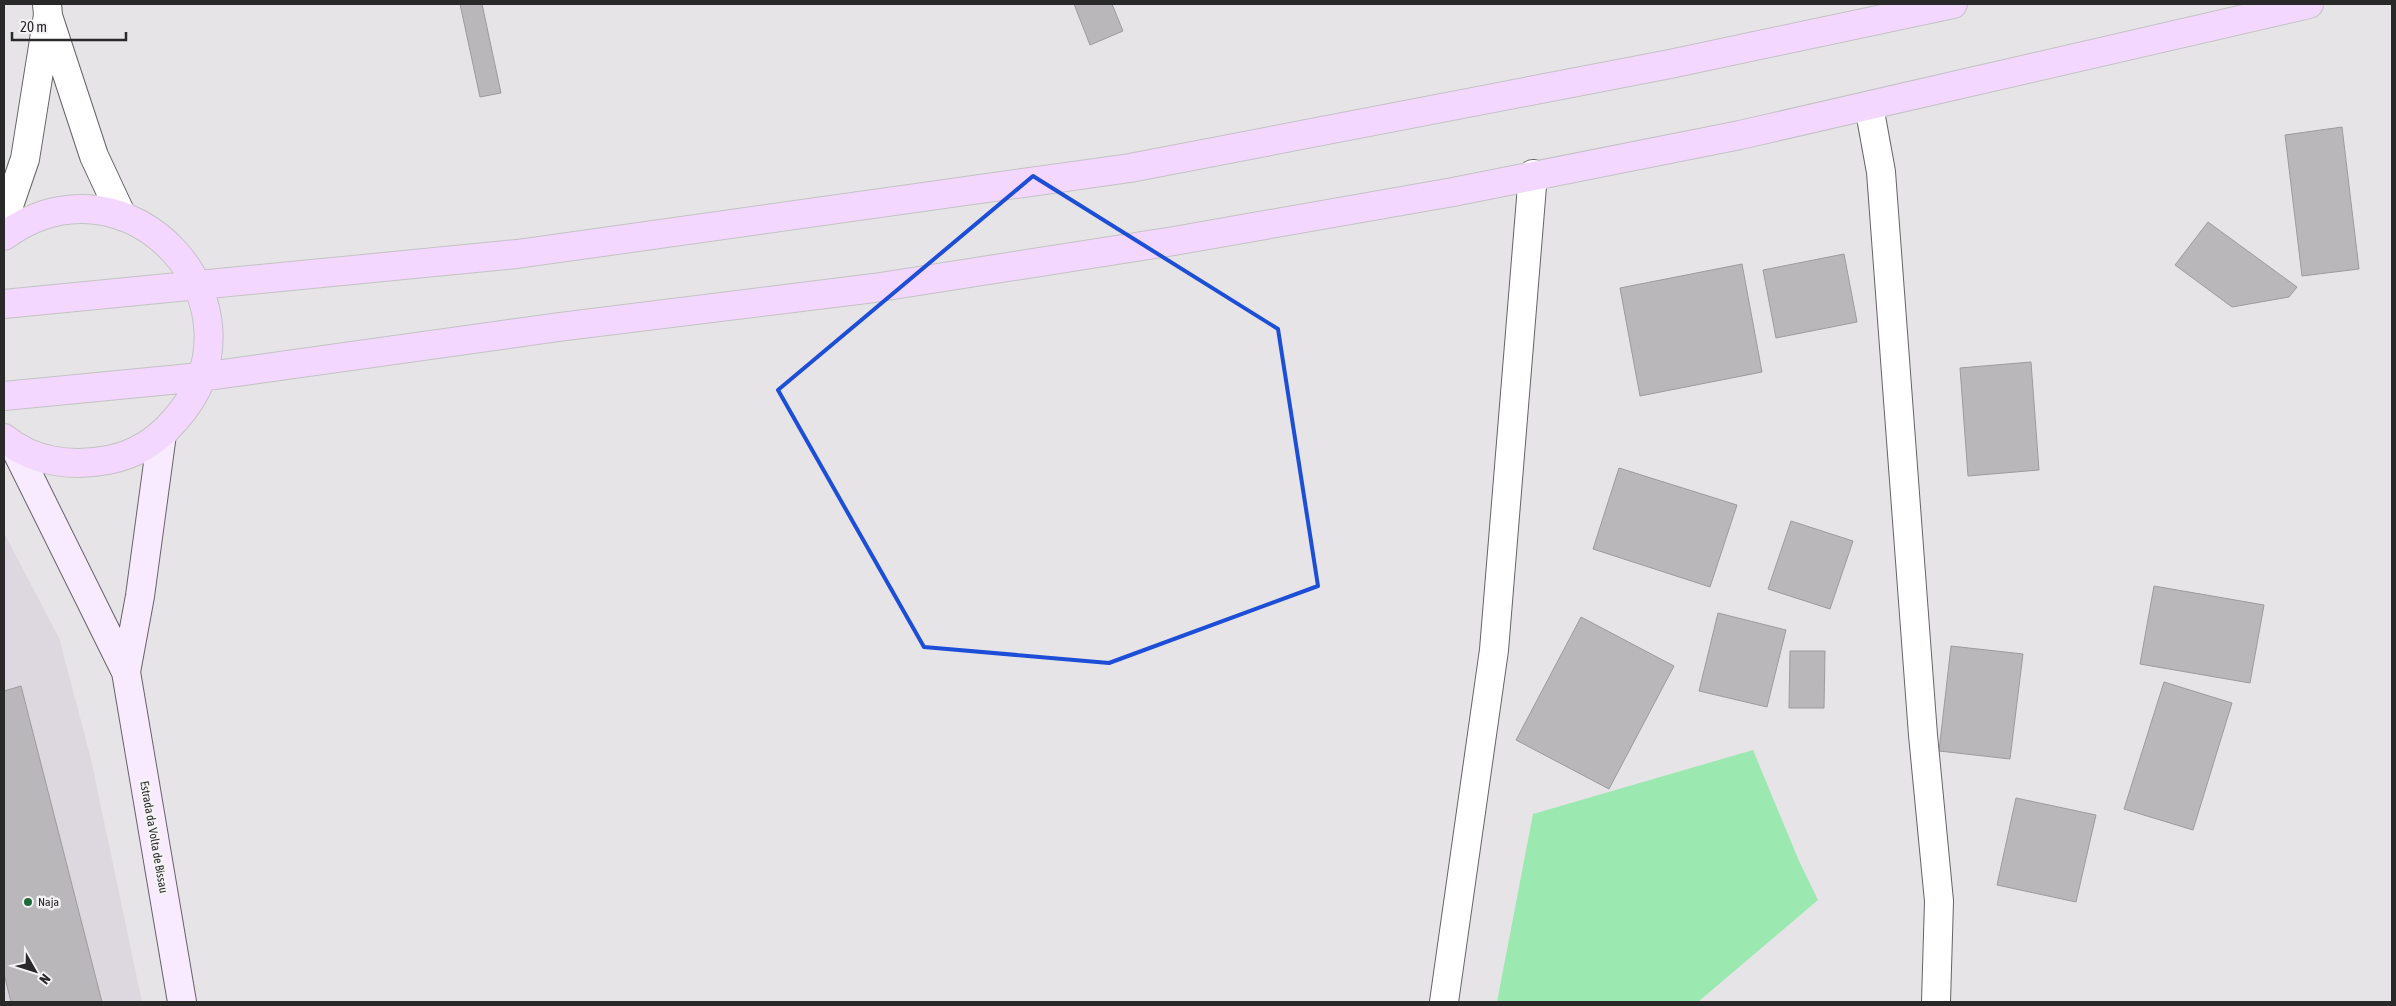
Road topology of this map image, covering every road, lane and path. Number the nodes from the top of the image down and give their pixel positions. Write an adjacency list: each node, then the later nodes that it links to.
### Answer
1 (1953, 4): 9 (main road)
2 (2309, 4): 4 (main road)
3 (47, 10): 6 (street); 7 (street)
4 (1868, 106): 5 (main road); 18 (street)
5 (1533, 174): 11 (main road); 17 (street)
6 (122, 216): 8 (main road); 9 (main road)
7 (4, 220)
8 (4, 236)
9 (197, 284): 10 (main road); 11 (main road)
10 (4, 304)
11 (201, 377): 12 (main road); 13 (main road)
12 (4, 396)
13 (162, 434): 14 (main road); 15 (main road)
14 (9, 442): 15 (main road)
15 (126, 672): 16 (main road, Estrada da Volta de Bissau)
16 (182, 1002)
17 (1444, 1002)
18 (1936, 1002)

